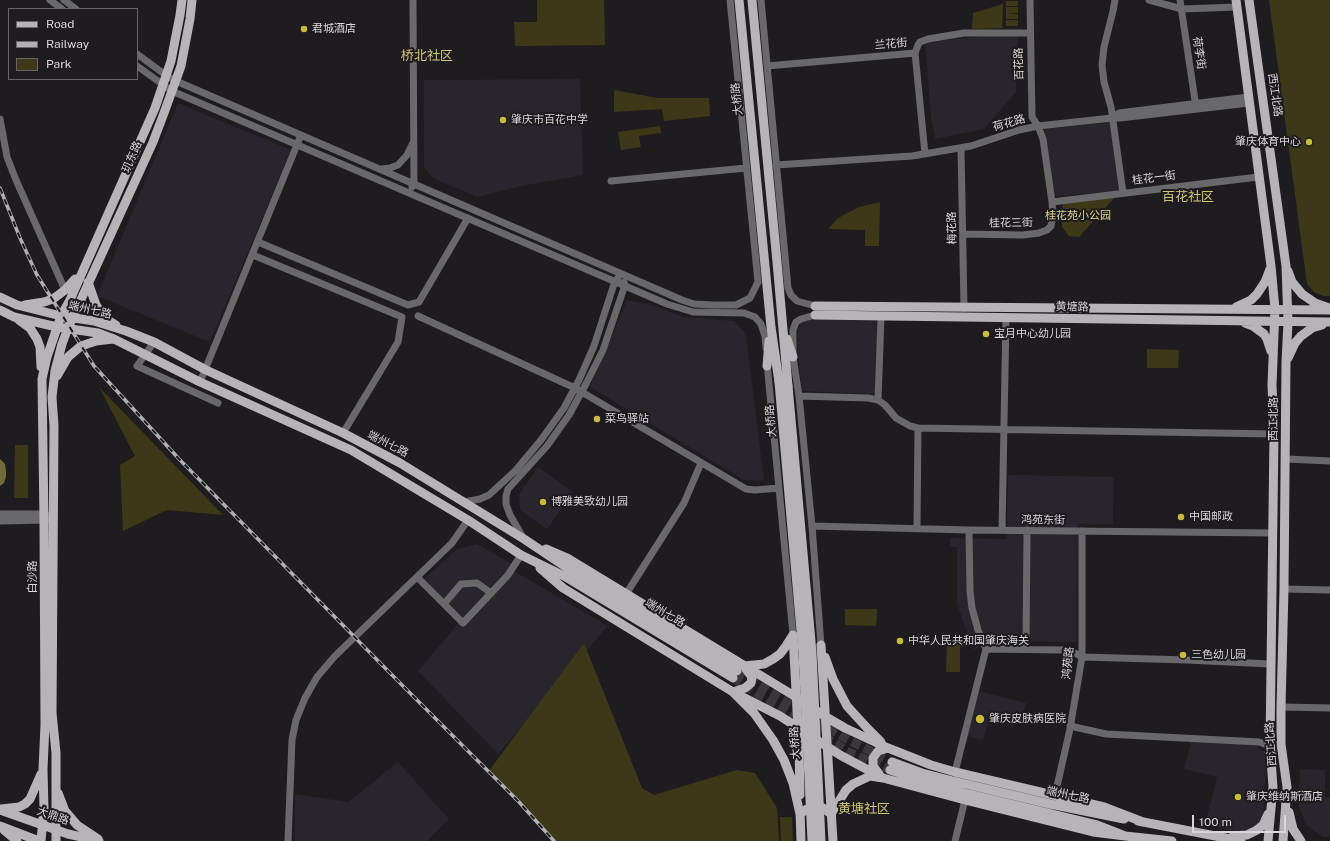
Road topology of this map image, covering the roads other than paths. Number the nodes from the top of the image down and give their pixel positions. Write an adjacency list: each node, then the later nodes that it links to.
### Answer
1 (50, 0): 16 (street)
2 (64, 0): 17 (street)
3 (182, 0): 24 (main road, 玑东路)
4 (192, 0): 25 (main road, 玑东路)
5 (413, 0): 35 (street)
6 (739, 0): 61 (main road, 大桥路)
7 (752, 0): 38 (main road, 大桥路)
8 (761, 0): 22 (street)
9 (1030, 0): 19 (street, 百花路)
10 (1115, 0): 31 (street)
11 (1149, 0): 18 (street)
12 (1180, 0): 18 (street, 荷李街)
13 (1249, 0): 52 (main road, 西江北路)
14 (731, 2): 41 (street)
15 (1236, 3): 18 (street); 28 (main road, 西江北路)
16 (61, 8)
17 (75, 8)
18 (1182, 9): 29 (street, 荷李街)
19 (1030, 33): 20 (street); 33 (street, 百花路)
20 (915, 54): 22 (street, 兰花街); 39 (street, 兰花街)
21 (138, 55): 24 (street)
22 (767, 66): 30 (street)
23 (138, 67): 26 (street)
24 (167, 76): 25 (street); 26 (main road, 玑东路)
25 (176, 81): 27 (main road, 玑东路); 34 (street)
26 (164, 85): 27 (street); 59 (main road, 玑东路)
27 (172, 90): 36 (street); 64 (main road, 玑东路)
28 (1249, 100): 29 (street, 荷花路); 43 (main road, 西江北路)
29 (1195, 106): 31 (street, 荷花路)
30 (771, 111): 38 (street); 40 (street)
31 (1112, 118): 33 (street, 荷花路); 47 (street)
32 (0, 119): 66 (street)
33 (1038, 126): 37 (street, 荷花路); 48 (street, 桂花三街)
34 (301, 135): 36 (street); 42 (street)
35 (414, 141): 42 (street); 45 (street)
36 (297, 145): 46 (street); 53 (street)
37 (961, 148): 39 (street, 荷花路); 51 (street, 梅花路)
38 (766, 149): 56 (main road, 大桥路)
39 (925, 154): 40 (street, 荷花路)
40 (776, 165): 62 (street)
41 (746, 168): 44 (street); 50 (street)
42 (380, 169): 45 (street)
43 (1258, 177): 47 (street, 桂花一街); 54 (main road, 西江北路)
44 (611, 180)
45 (414, 184): 46 (street); 60 (street)
46 (410, 193): 49 (street)
47 (1123, 193): 48 (street, 桂花一街)
48 (1052, 202): 51 (street, 桂花三街)
49 (468, 218): 53 (street); 63 (street)
50 (754, 233): 60 (street); 61 (street)
51 (963, 234): 69 (street, 梅花路)
52 (1283, 241): 54 (main road); 58 (main road, 西江北路)
53 (258, 242): 55 (street)
54 (1268, 245): 57 (main road, 西江北路)
55 (253, 255): 98 (street); 112 (street)
56 (777, 262): 62 (street); 86 (main road, 大桥路)
57 (1271, 266): 70 (main road); 71 (main road, 西江北路)
58 (1286, 266): 72 (main road); 74 (main road, 西江北路)
59 (82, 272): 66 (main road); 76 (main road, 玑东路)
60 (623, 275): 63 (street); 65 (street)
61 (766, 277): 89 (main road, 大桥路)
62 (787, 278): 75 (street)
63 (615, 281): 65 (street); 105 (street)
64 (88, 282): 80 (main road, 玑东路); 90 (main road)
65 (624, 285): 97 (street); 106 (street)
66 (65, 290): 68 (main road)
67 (0, 297): 68 (main road, 端州七路)
68 (17, 306): 76 (main road, 端州七路)
69 (964, 308): 70 (main road, 黄塘路); 75 (main road, 黄塘路)
70 (1230, 309): 71 (main road, 黄塘路)
71 (1275, 309): 74 (main road, 黄塘路); 83 (main road, 西江北路)
72 (1330, 309): 74 (main road, 黄塘路)
73 (0, 310): 79 (main road, 端州七路)
74 (1287, 310): 84 (main road, 西江北路)
75 (815, 311): 78 (main road, 黄塘路); 94 (street)
76 (61, 316): 80 (main road, 端州七路); 87 (main road, 白沙路)
77 (418, 316): 105 (street)
78 (881, 316): 81 (main road, 黄塘路); 108 (street)
79 (14, 317): 87 (main road, 端州七路); 99 (main road)
80 (73, 317): 88 (main road, 白沙路); 90 (main road, 端州七路)
81 (1006, 318): 82 (main road, 黄塘路); 111 (street)
82 (1239, 322): 83 (main road, 黄塘路); 95 (main road)
83 (1275, 322): 84 (main road, 黄塘路); 95 (main road, 西江北路)
84 (1288, 322): 85 (main road, 黄塘路); 96 (main road, 西江北路)
85 (1330, 322): 96 (main road)
86 (782, 326): 94 (main road); 102 (main road, 大桥路)
87 (57, 327): 88 (main road, 端州七路); 99 (main road, 白沙路)
88 (68, 328): 91 (main road, 端州七路); 100 (main road, 白沙路)
89 (771, 328): 97 (main road); 102 (main road, 大桥路)
90 (126, 331): 92 (main road, 端州七路)
91 (114, 339): 93 (main road, 端州七路); 100 (main road)
92 (154, 342): 93 (street); 98 (main road, 端州七路)
93 (146, 354): 101 (main road, 端州七路); 109 (street)
94 (794, 357): 107 (street)
95 (1273, 359): 103 (main road, 西江北路)
96 (1286, 362): 104 (main road, 西江北路)
97 (767, 366): 117 (street)
98 (206, 370): 101 (street); 112 (main road, 端州七路)
99 (42, 379): 120 (main road, 白沙路)
100 (53, 382): 120 (main road, 白沙路)
101 (200, 382): 121 (main road, 端州七路)
102 (783, 384): 181 (main road, 大桥路, bridge); 182 (main road, 大桥路, bridge)
103 (1272, 385): 104 (main road); 113 (main road, 西江北路)
104 (1286, 385): 114 (main road, 西江北路)
105 (575, 388): 106 (street); 118 (street)
106 (582, 392): 116 (street); 130 (street)
107 (799, 396): 108 (street); 123 (street)
108 (878, 400): 110 (street)
109 (218, 403)
110 (918, 428): 111 (street); 124 (street)
111 (1004, 430): 113 (street); 126 (street)
112 (343, 434): 118 (main road, 端州七路)
113 (1274, 434): 129 (main road, 西江北路)
114 (1286, 459): 115 (street); 133 (main road, 西江北路)
115 (1330, 460)
116 (701, 463): 117 (street); 136 (street)
117 (779, 488): 139 (street)
118 (464, 502): 130 (main road, 端州七路)
119 (0, 514): 120 (street)
120 (48, 518): 122 (street); 156 (main road, 白沙路); 159 (main road, 白沙路)
121 (468, 520): 131 (main road, 端州七路); 132 (street)
122 (0, 521)
123 (812, 526): 124 (street, 鸿苑东街); 138 (street)
124 (917, 528): 125 (street, 鸿苑东街)
125 (969, 530): 126 (street, 鸿苑东街); 141 (street)
126 (1002, 530): 127 (street, 鸿苑东街)
127 (1027, 530): 128 (street, 鸿苑东街); 142 (street)
128 (1082, 531): 129 (street, 鸿苑东街); 143 (street, 鸿苑路)
129 (1273, 533): 144 (main road, 西江北路)
130 (524, 539): 136 (main road); 145 (main road, 端州七路)
131 (525, 557): 135 (street); 145 (main road, 端州七路); 146 (main road)
132 (417, 577): 137 (street); 179 (street)
133 (1284, 589): 134 (street); 148 (main road, 西江北路)
134 (1330, 590)
135 (491, 593): 137 (street); 137 (street)
136 (626, 594): 145 (main road)
137 (444, 604)
138 (819, 629): 139 (street); 140 (street)
139 (793, 631): 145 (main road); 147 (main road)
140 (821, 645): 150 (main road); 155 (main road)
141 (986, 648): 142 (street); 157 (street)
142 (1026, 649): 143 (street)
143 (1082, 657): 144 (street); 151 (street, 鸿苑路)
144 (1270, 664): 153 (main road, 西江北路)
145 (738, 672): 146 (main road); 147 (main road)
146 (733, 692): 152 (main road); 167 (main road)
147 (796, 697): 150 (main road); 152 (main road)
148 (1281, 707): 149 (street); 161 (main road, 西江北路)
149 (1330, 708)
150 (826, 717): 154 (main road); 155 (main road)
151 (1070, 726): 153 (street); 162 (street, 鸿苑路)
152 (798, 728): 154 (main road); 167 (main road)
153 (1270, 746): 160 (main road, 西江北路)
154 (828, 747): 158 (main road); 168 (main road)
155 (888, 748): 157 (main road); 158 (main road)
156 (43, 769): 166 (main road); 170 (main road, 白沙路)
157 (955, 772): 162 (main road)
158 (882, 778): 163 (main road); 168 (main road)
159 (56, 787): 172 (main road, 白沙路); 178 (main road)
160 (1273, 787): 161 (main road); 165 (main road, 西江北路)
161 (1287, 788): 164 (main road, 西江北路)
162 (1055, 795): 169 (main road)
163 (965, 800): 174 (main road); 184 (street)
164 (1286, 801): 188 (main road, 西江北路); 189 (main road)
165 (1272, 806): 173 (main road); 187 (main road, 西江北路)
166 (0, 810): 170 (main road, 大鼎路)
167 (800, 814): 168 (main road); 180 (main road)
168 (831, 814): 183 (main road)
169 (1143, 822): 173 (main road, 端州七路); 174 (main road, 端州七路)
170 (42, 825): 172 (main road, 大鼎路); 176 (main road, 白沙路)
171 (0, 826): 175 (main road); 176 (main road)
172 (56, 830): 177 (main road, 白沙路); 178 (main road, 大鼎路)
173 (1224, 837): 186 (main road, 端州七路)
174 (1125, 838): 185 (main road, 端州七路)
175 (17, 841)
176 (40, 841)
177 (56, 841)
178 (100, 841)
179 (288, 841)
180 (802, 841)
181 (812, 841)
182 (820, 841)
183 (833, 841)
184 (955, 841)
185 (1172, 841)
186 (1241, 841)
187 (1268, 841)
188 (1283, 841)
189 (1301, 841)

